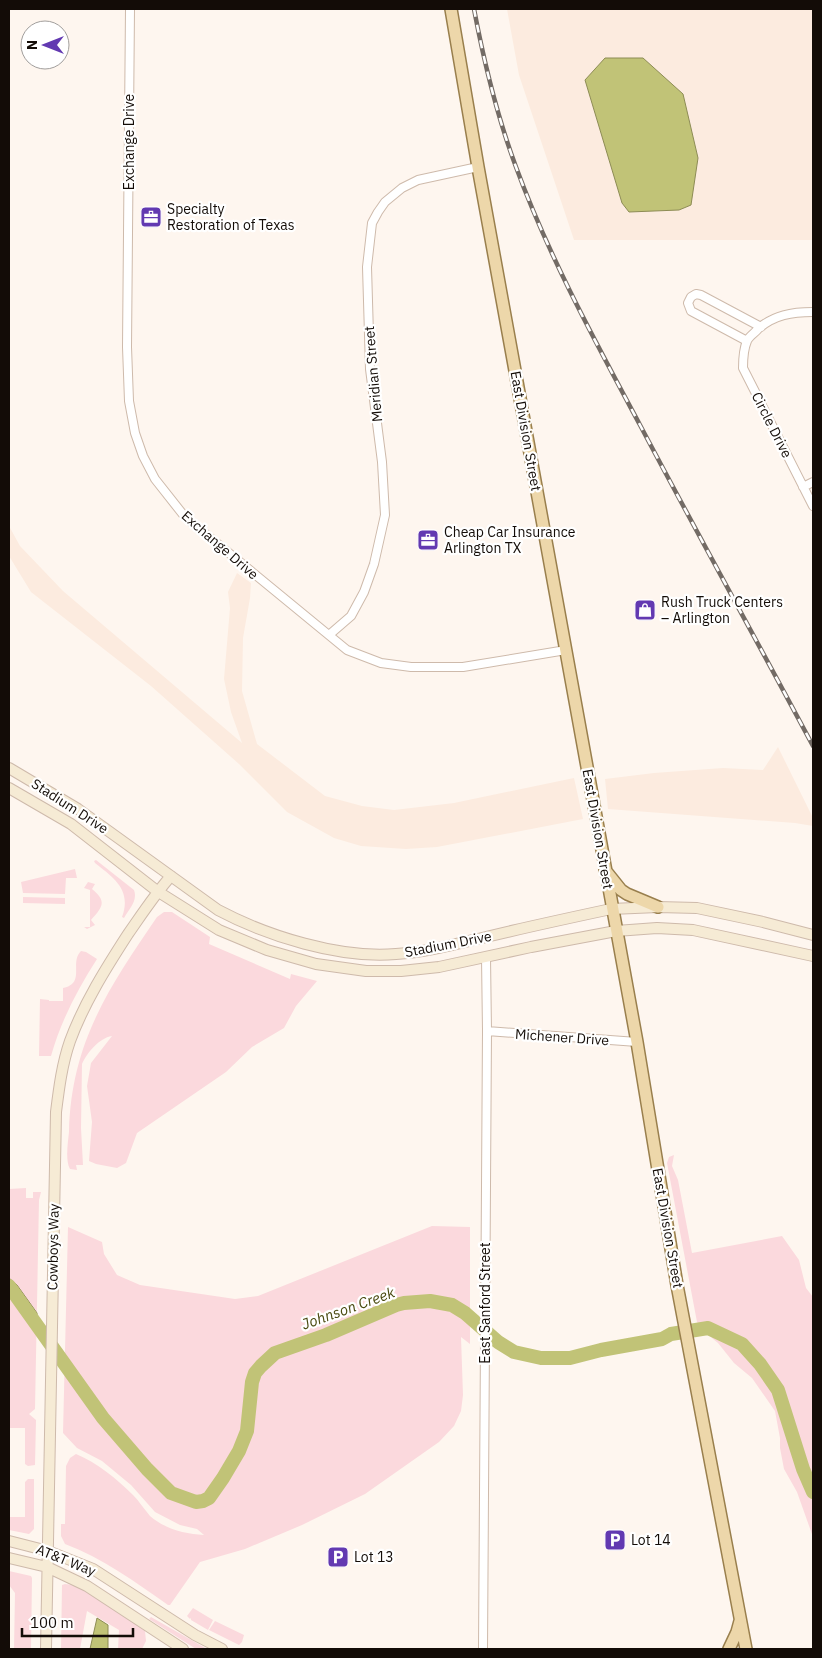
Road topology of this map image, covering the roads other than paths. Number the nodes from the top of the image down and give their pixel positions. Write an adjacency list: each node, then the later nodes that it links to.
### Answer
1 (130, 9): 10 (street, Exchange Drive)
2 (451, 9): 3 (main road, East Division Street)
3 (478, 167): 10 (street, Meridian Street); 11 (main road, East Division Street)
4 (813, 312): 5 (street)
5 (761, 327): 6 (street); 6 (street)
6 (747, 342): 8 (street, Circle Drive)
7 (813, 482): 8 (street)
8 (803, 487): 9 (street, Circle Drive)
9 (813, 506)
10 (329, 636): 11 (street, Exchange Drive)
11 (566, 650): 14 (main road, East Division Street)
12 (9, 768): 15 (main road, Stadium Drive)
13 (9, 788): 16 (main road, Stadium Drive)
14 (604, 870): 17 (main road); 18 (main road, East Division Street)
15 (170, 876): 16 (main road, Cowboys Way); 23 (main road, Stadium Drive)
16 (157, 891): 26 (main road, Stadium Drive); 30 (main road, Cowboys Way)
17 (658, 907): 18 (main road, Stadium Drive); 20 (main road, Stadium Drive)
18 (611, 909): 19 (main road, East Division Street); 23 (main road, Stadium Drive)
19 (616, 931): 21 (main road, Stadium Drive); 24 (main road, Stadium Drive); 28 (main road, East Division Street)
20 (813, 935)
21 (772, 946): 22 (main road); 25 (main road, Stadium Drive)
22 (813, 948)
23 (340, 951): 26 (main road)
24 (486, 956): 26 (main road, Stadium Drive); 27 (street, East Sanford Street)
25 (813, 956)
26 (336, 967)
27 (488, 1032): 28 (street, Michener Drive); 37 (street, East Sanford Street)
28 (636, 1042): 33 (main road, East Division Street)
29 (9, 1541): 30 (main road, AT&T Way)
30 (48, 1550): 32 (main road, Cowboys Way); 36 (main road, AT&T Way)
31 (9, 1558): 32 (main road, AT&T Way)
32 (47, 1567): 34 (main road, Cowboys Way); 35 (main road, AT&T Way)
33 (740, 1619): 38 (main road); 39 (main road, East Division Street)
34 (46, 1649)
35 (183, 1649)
36 (222, 1649)
37 (483, 1649)
38 (729, 1649)
39 (746, 1649)

